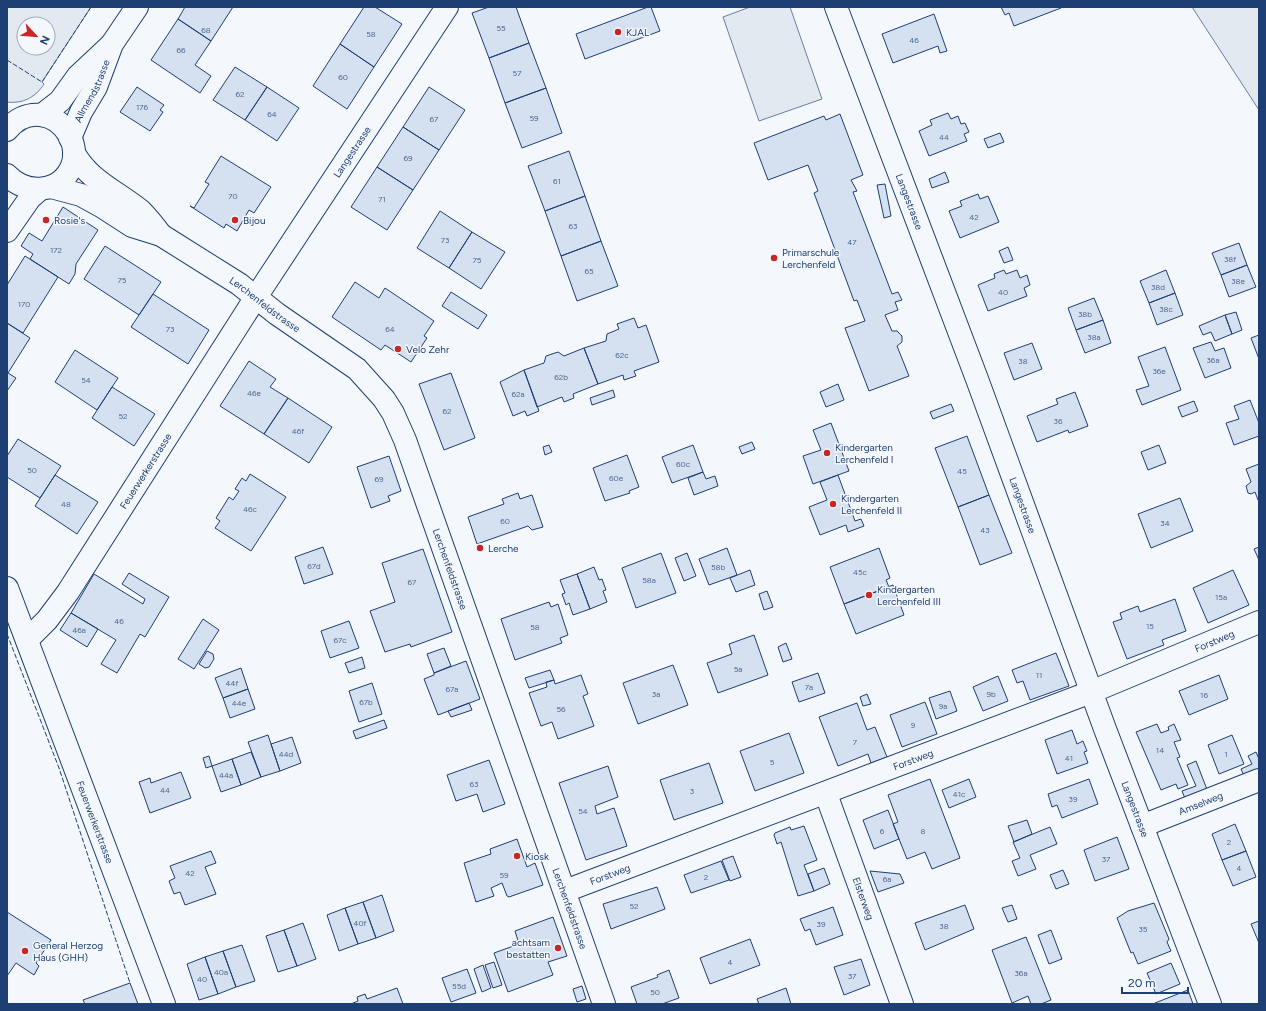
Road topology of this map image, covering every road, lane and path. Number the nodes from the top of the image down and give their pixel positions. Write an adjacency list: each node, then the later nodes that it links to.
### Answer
1 (137, 7): 4 (street, Allmendstrasse)
2 (447, 7): 11 (street, Langestrasse)
3 (836, 7): 15 (street, Langestrasse)
4 (112, 44): 5 (street, Allmendstrasse); 6 (street, Allmendstrasse)
5 (19, 120): 6 (street, Lerchenfeldstrasse)
6 (72, 146): 8 (street, Allmendstrasse); 10 (street, Lerchenfeldstrasse)
7 (7, 175): 8 (street, Lerchenfeldstrasse)
8 (45, 188): 9 (street); 10 (street, Lerchenfeldstrasse)
9 (7, 231)
10 (161, 234): 11 (street, Lerchenfeldstrasse)
11 (256, 297): 14 (street, Feuerwerkerstrasse); 19 (street, Lerchenfeldstrasse)
12 (7, 588): 14 (street, Feuerwerkerstrasse)
13 (1259, 622): 15 (street, Forstweg)
14 (27, 640): 20 (street, Feuerwerkerstrasse)
15 (1091, 692): 17 (street, Forstweg); 18 (street, Langestrasse)
16 (1259, 780): 18 (street, Amselweg)
17 (826, 794): 19 (street, Forstweg); 22 (street, Elsterweg)
18 (1142, 826): 23 (street, Langestrasse)
19 (565, 891): 21 (street, Lerchenfeldstrasse)
20 (164, 1004)
21 (604, 1004)
22 (902, 1004)
23 (1210, 1004)

